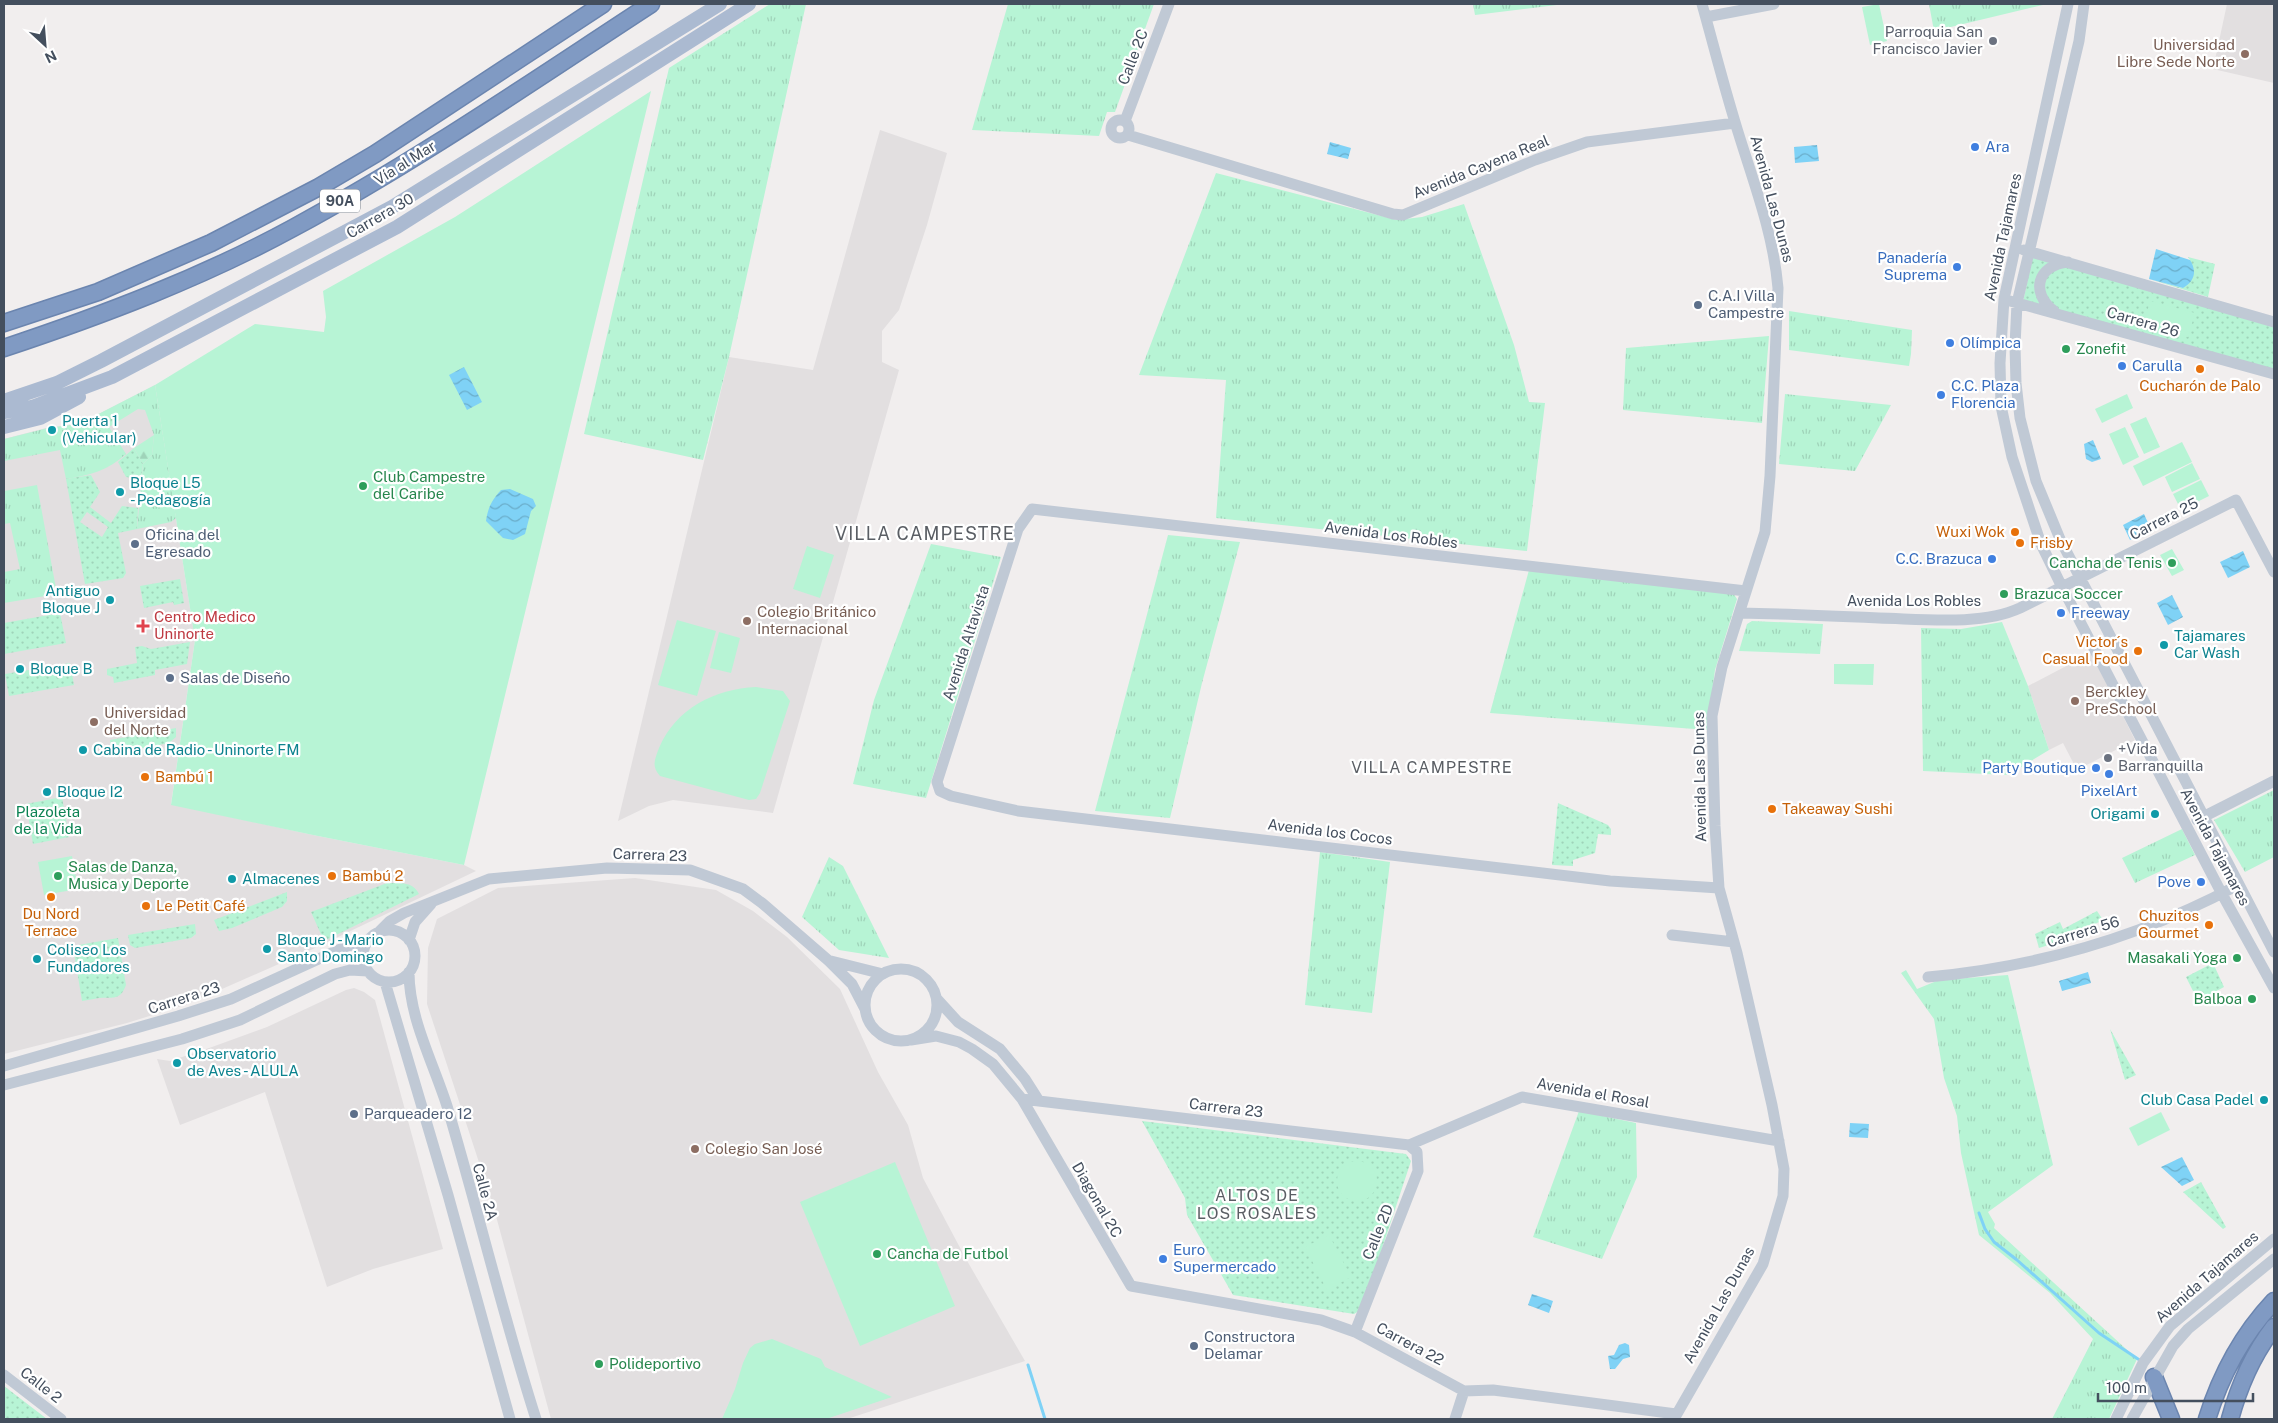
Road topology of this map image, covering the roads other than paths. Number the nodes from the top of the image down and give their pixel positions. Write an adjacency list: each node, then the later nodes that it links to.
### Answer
1 (603, 4): 21 (highway, Vía al Mar / 90A)
2 (651, 4): 22 (highway, Vía al Mar / 90A)
3 (720, 4): 23 (main road, Carrera 30)
4 (749, 4): 25 (main road, Carrera 30)
5 (1169, 4): 11 (street, Calle 2C)
6 (1702, 4): 10 (street, Avenida Las Dunas)
7 (1774, 4): 10 (street)
8 (2068, 4): 14 (street, Avenida Tajamares)
9 (2084, 4): 15 (street, Avenida Tajamares)
10 (1706, 17): 12 (street, Avenida Las Dunas)
11 (1125, 121): 13 (street); 13 (street)
12 (1735, 123): 13 (street, Avenida Cayena Real); 34 (street, Avenida Las Dunas)
13 (1122, 136)
14 (2016, 247): 15 (street); 17 (street, Avenida Tajamares)
15 (2029, 251): 16 (street); 18 (street, Avenida Tajamares)
16 (2072, 262): 19 (street); 20 (street)
17 (2004, 299): 18 (street, Carrera 26); 33 (street, Avenida Tajamares)
18 (2017, 303): 19 (street, Carrera 26); 32 (street, Avenida Tajamares)
19 (2056, 313): 24 (street, Carrera 26)
20 (2274, 322)
21 (4, 323)
22 (4, 348)
23 (101, 361): 26 (main road); 27 (main road, Carrera 30)
24 (2274, 374)
25 (112, 377): 28 (main road, Carrera 30); 29 (main road)
26 (4, 390)
27 (4, 401)
28 (4, 412)
29 (4, 427)
30 (1032, 509): 34 (street, Avenida Los Robles); 37 (street, Avenida Altavista)
31 (2274, 572): 32 (street, Carrera 25)
32 (2079, 579): 33 (street, Avenida Los Robles); 38 (street, Avenida Tajamares)
33 (2062, 587): 35 (street, Avenida Los Robles); 39 (street, Avenida Tajamares)
34 (1746, 591): 35 (street, Avenida Las Dunas)
35 (1740, 613): 41 (street, Avenida Las Dunas)
36 (2274, 781): 38 (street)
37 (940, 791): 41 (street, Avenida los Cocos)
38 (2203, 817): 39 (street); 40 (street, Avenida Tajamares)
39 (2187, 825): 42 (street, Avenida Tajamares)
40 (2238, 885): 42 (street, Carrera 56); 49 (street, Avenida Tajamares)
41 (1719, 888): 48 (street, Avenida Las Dunas)
42 (2222, 894): 54 (street, Carrera 56); 56 (street, Avenida Tajamares)
43 (444, 896): 44 (street, Carrera 23); 46 (street, Carrera 23); 50 (street, Carrera 23)
44 (378, 933): 46 (street); 47 (street)
45 (1672, 935): 48 (street)
46 (408, 940): 52 (street)
47 (368, 942): 51 (street); 60 (street, Carrera 23)
48 (1734, 942): 65 (street, Avenida Las Dunas)
49 (2274, 952)
50 (829, 961): 53 (street, Carrera 23); 58 (street, Carrera 23)
51 (368, 971): 55 (street); 61 (street)
52 (409, 972): 55 (street); 80 (street, Calle 2A)
53 (883, 974): 57 (street); 58 (street)
54 (1928, 977)
55 (385, 982): 79 (street)
56 (2274, 988)
57 (937, 999): 59 (street); 63 (street)
58 (865, 1009): 59 (street)
59 (911, 1040): 62 (street)
60 (4, 1066)
61 (4, 1085)
62 (1022, 1099): 63 (street, Carrera 23); 64 (street, Diagonal 2C)
63 (1039, 1101): 64 (street); 66 (street, Carrera 23)
64 (1038, 1128): 69 (street, Diagonal 2C)
65 (1779, 1140): 66 (street, Avenida el Rosal); 77 (street, Avenida Las Dunas)
66 (1409, 1145): 72 (street, Calle 2D)
67 (2274, 1238): 73 (street, Avenida Tajamares)
68 (2274, 1259): 75 (street, Avenida Tajamares)
69 (1131, 1286): 72 (street, Carrera 22)
70 (2274, 1301): 85 (highway)
71 (2274, 1327): 86 (highway)
72 (1355, 1332): 76 (street, Carrera 22)
73 (2143, 1363): 75 (street); 82 (street, Avenida Tajamares)
74 (4, 1375): 78 (street, Calle 2)
75 (2154, 1377): 83 (street, Avenida Tajamares); 84 (highway)
76 (1464, 1390): 77 (street, Carrera 22); 81 (street)
77 (1675, 1417)
78 (61, 1419)
79 (510, 1419)
80 (536, 1419)
81 (1455, 1419)
82 (2116, 1419)
83 (2132, 1419)
84 (2171, 1419)
85 (2207, 1419)
86 (2230, 1419)

